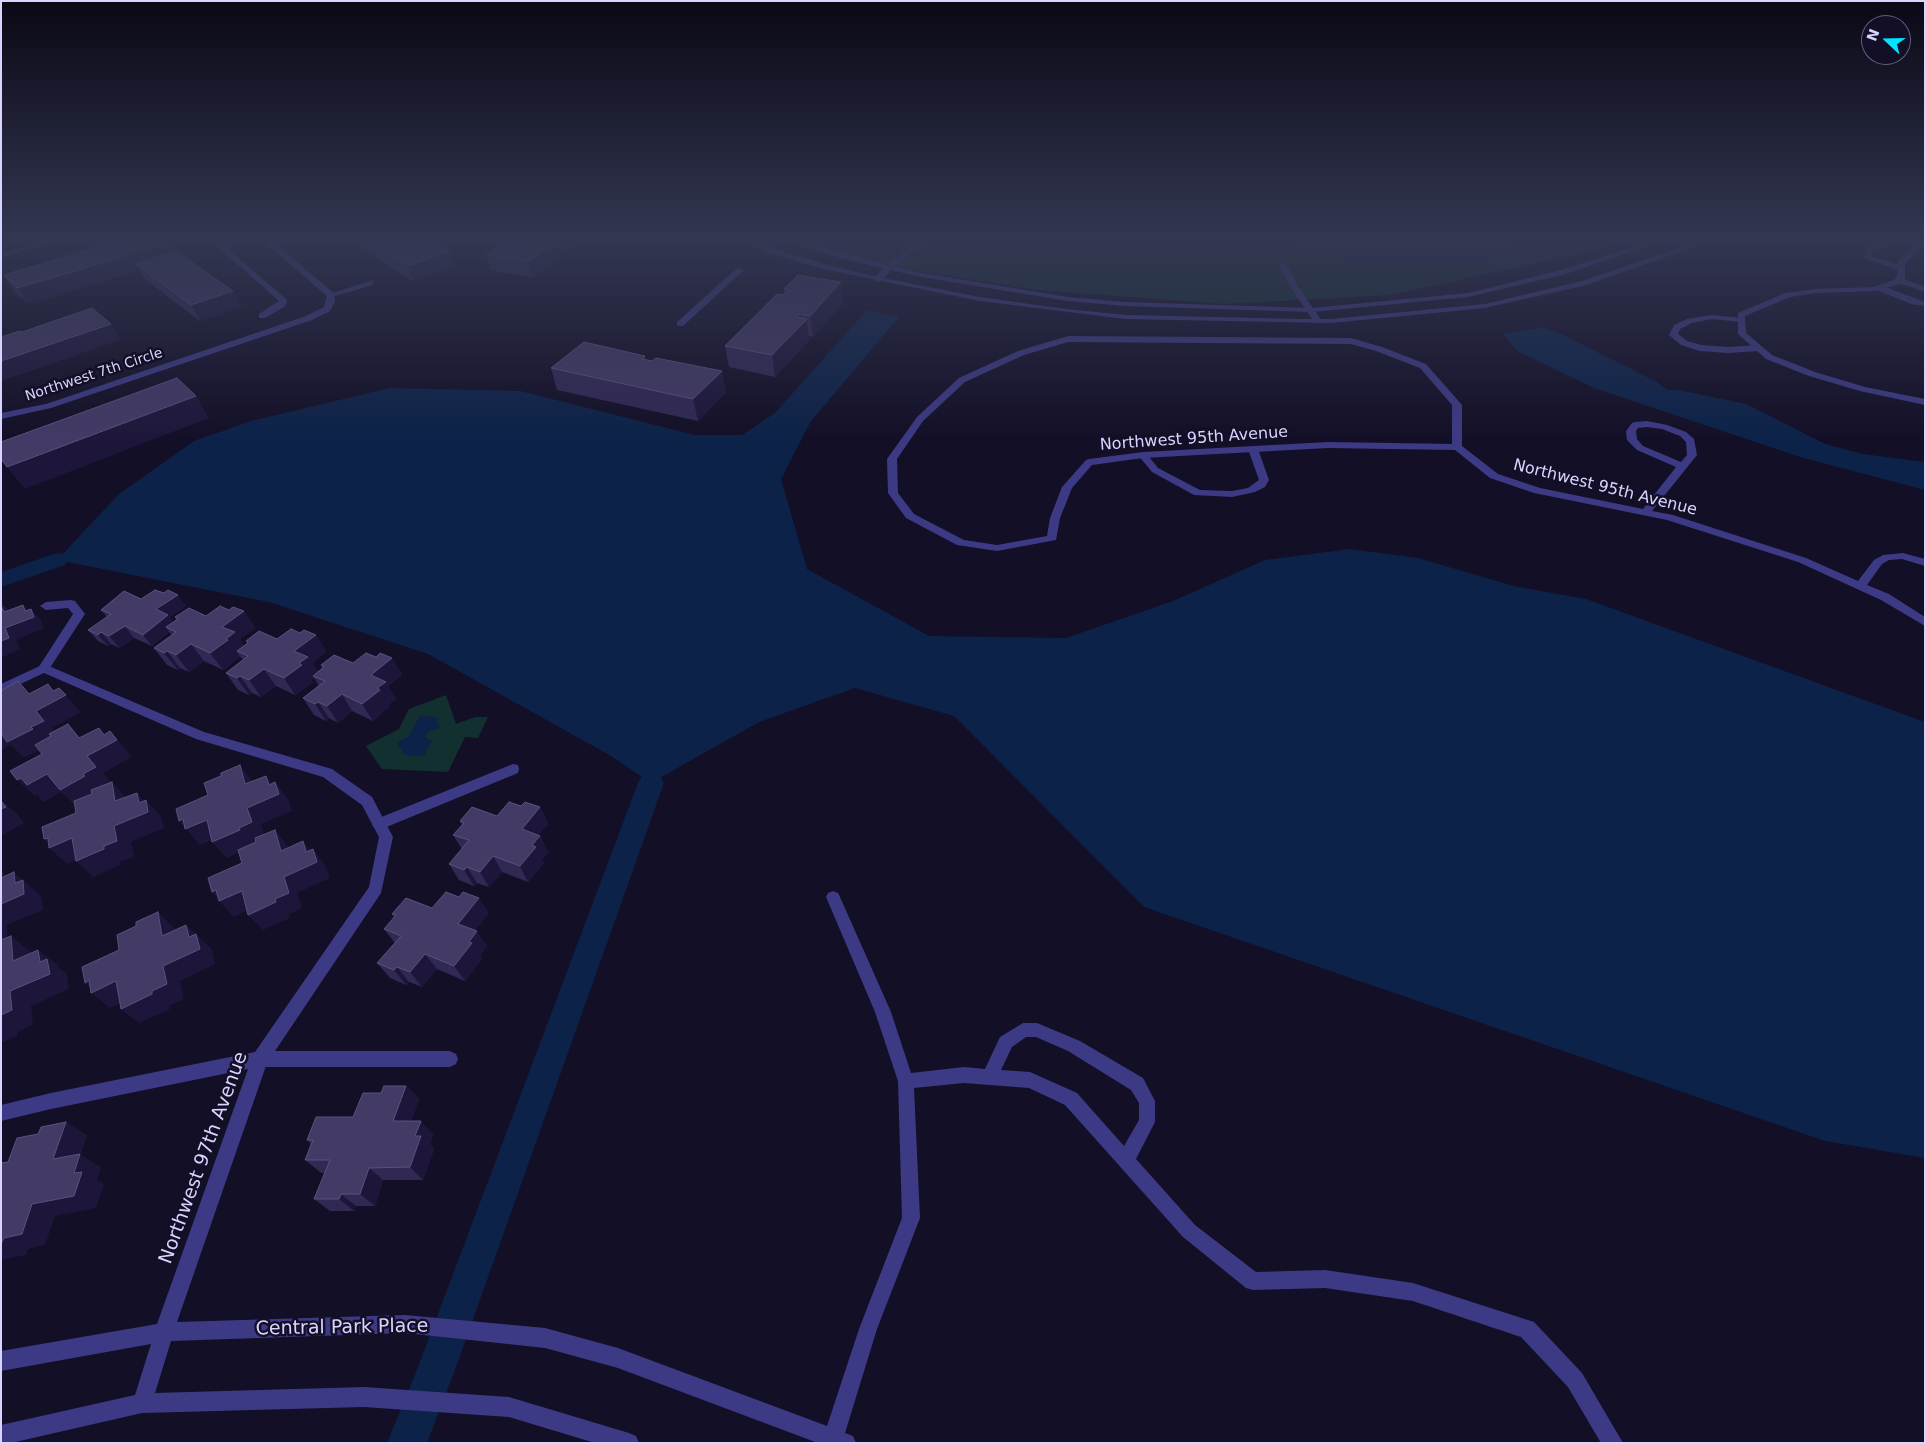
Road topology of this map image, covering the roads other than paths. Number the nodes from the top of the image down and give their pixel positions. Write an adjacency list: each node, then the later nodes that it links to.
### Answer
1 (275, 308): 10 (street)
2 (327, 308): 16 (street, Northwest 7th Circle)
3 (697, 308): 13 (street)
4 (1042, 308): 12 (street)
5 (1262, 308): 9 (street)
6 (1328, 308): 9 (street)
7 (1458, 308): 12 (street)
8 (1757, 308): 11 (street)
9 (1312, 310): 12 (street)
10 (262, 316)
11 (1741, 320): 14 (street); 14 (street)
12 (1318, 321)
13 (680, 324)
14 (1759, 348): 15 (street)
15 (1925, 402)
16 (1, 416)
17 (1457, 447): 18 (street, Northwest 95th Avenue); 19 (street, Northwest 95th Avenue); 21 (street, Northwest 95th Avenue)
18 (1253, 449): 19 (street, Northwest 95th Avenue); 19 (street)
19 (1143, 455)
20 (1682, 466): 20 (street); 21 (street)
21 (1646, 512): 23 (street, Northwest 95th Avenue)
22 (1925, 563): 23 (street)
23 (1860, 586): 25 (street, Northwest 95th Avenue)
24 (46, 606): 26 (street)
25 (1925, 622)
26 (44, 668): 27 (street); 29 (street, Northwest 97th Avenue)
27 (1, 689)
28 (513, 770): 29 (street)
29 (379, 824): 32 (street, Northwest 97th Avenue)
30 (833, 898): 34 (street)
31 (450, 1059): 32 (street)
32 (260, 1060): 35 (street); 37 (street, Northwest 97th Avenue)
33 (989, 1077): 34 (street); 36 (street); 36 (street)
34 (906, 1081): 41 (street)
35 (1, 1113)
36 (1126, 1159): 43 (street)
37 (164, 1332): 38 (street, Central Park Place); 39 (street, Northwest 97th Avenue); 41 (street, Central Park Place)
38 (1, 1361)
39 (142, 1403): 40 (street); 42 (street)
40 (1, 1435)
41 (837, 1441)
42 (629, 1443)
43 (1613, 1443)

